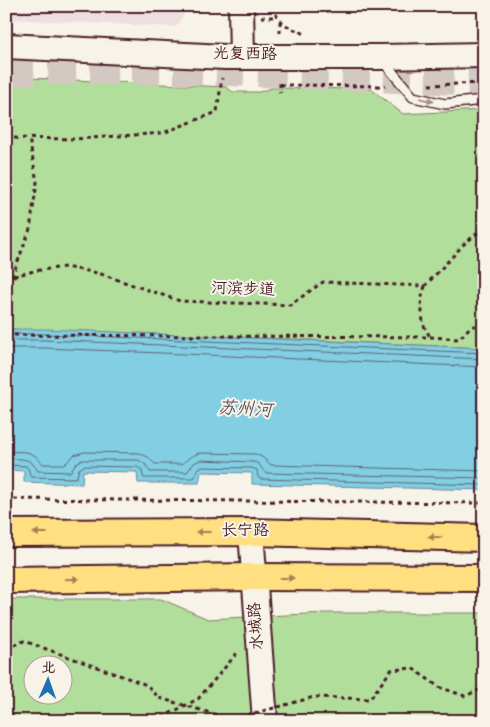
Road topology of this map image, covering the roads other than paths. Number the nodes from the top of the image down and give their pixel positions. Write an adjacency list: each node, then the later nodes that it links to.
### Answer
1 (241, 6): 4 (street)
2 (6, 46): 4 (street, 光复西路)
3 (484, 55): 5 (street, 光复西路)
4 (234, 57): 5 (street, 光复西路)
5 (380, 57): 6 (lane, one-way to 6)
6 (484, 100)
7 (251, 532): 8 (main road, 长宁路, one-way to 8); 9 (main road, 长宁路, one-way to 7); 10 (street, 水城路)
8 (6, 533)
9 (484, 538)
10 (254, 577): 11 (main road, one-way to 11); 12 (main road, one-way to 10); 13 (street, 水城路)
11 (484, 578)
12 (6, 580)
13 (274, 713)

